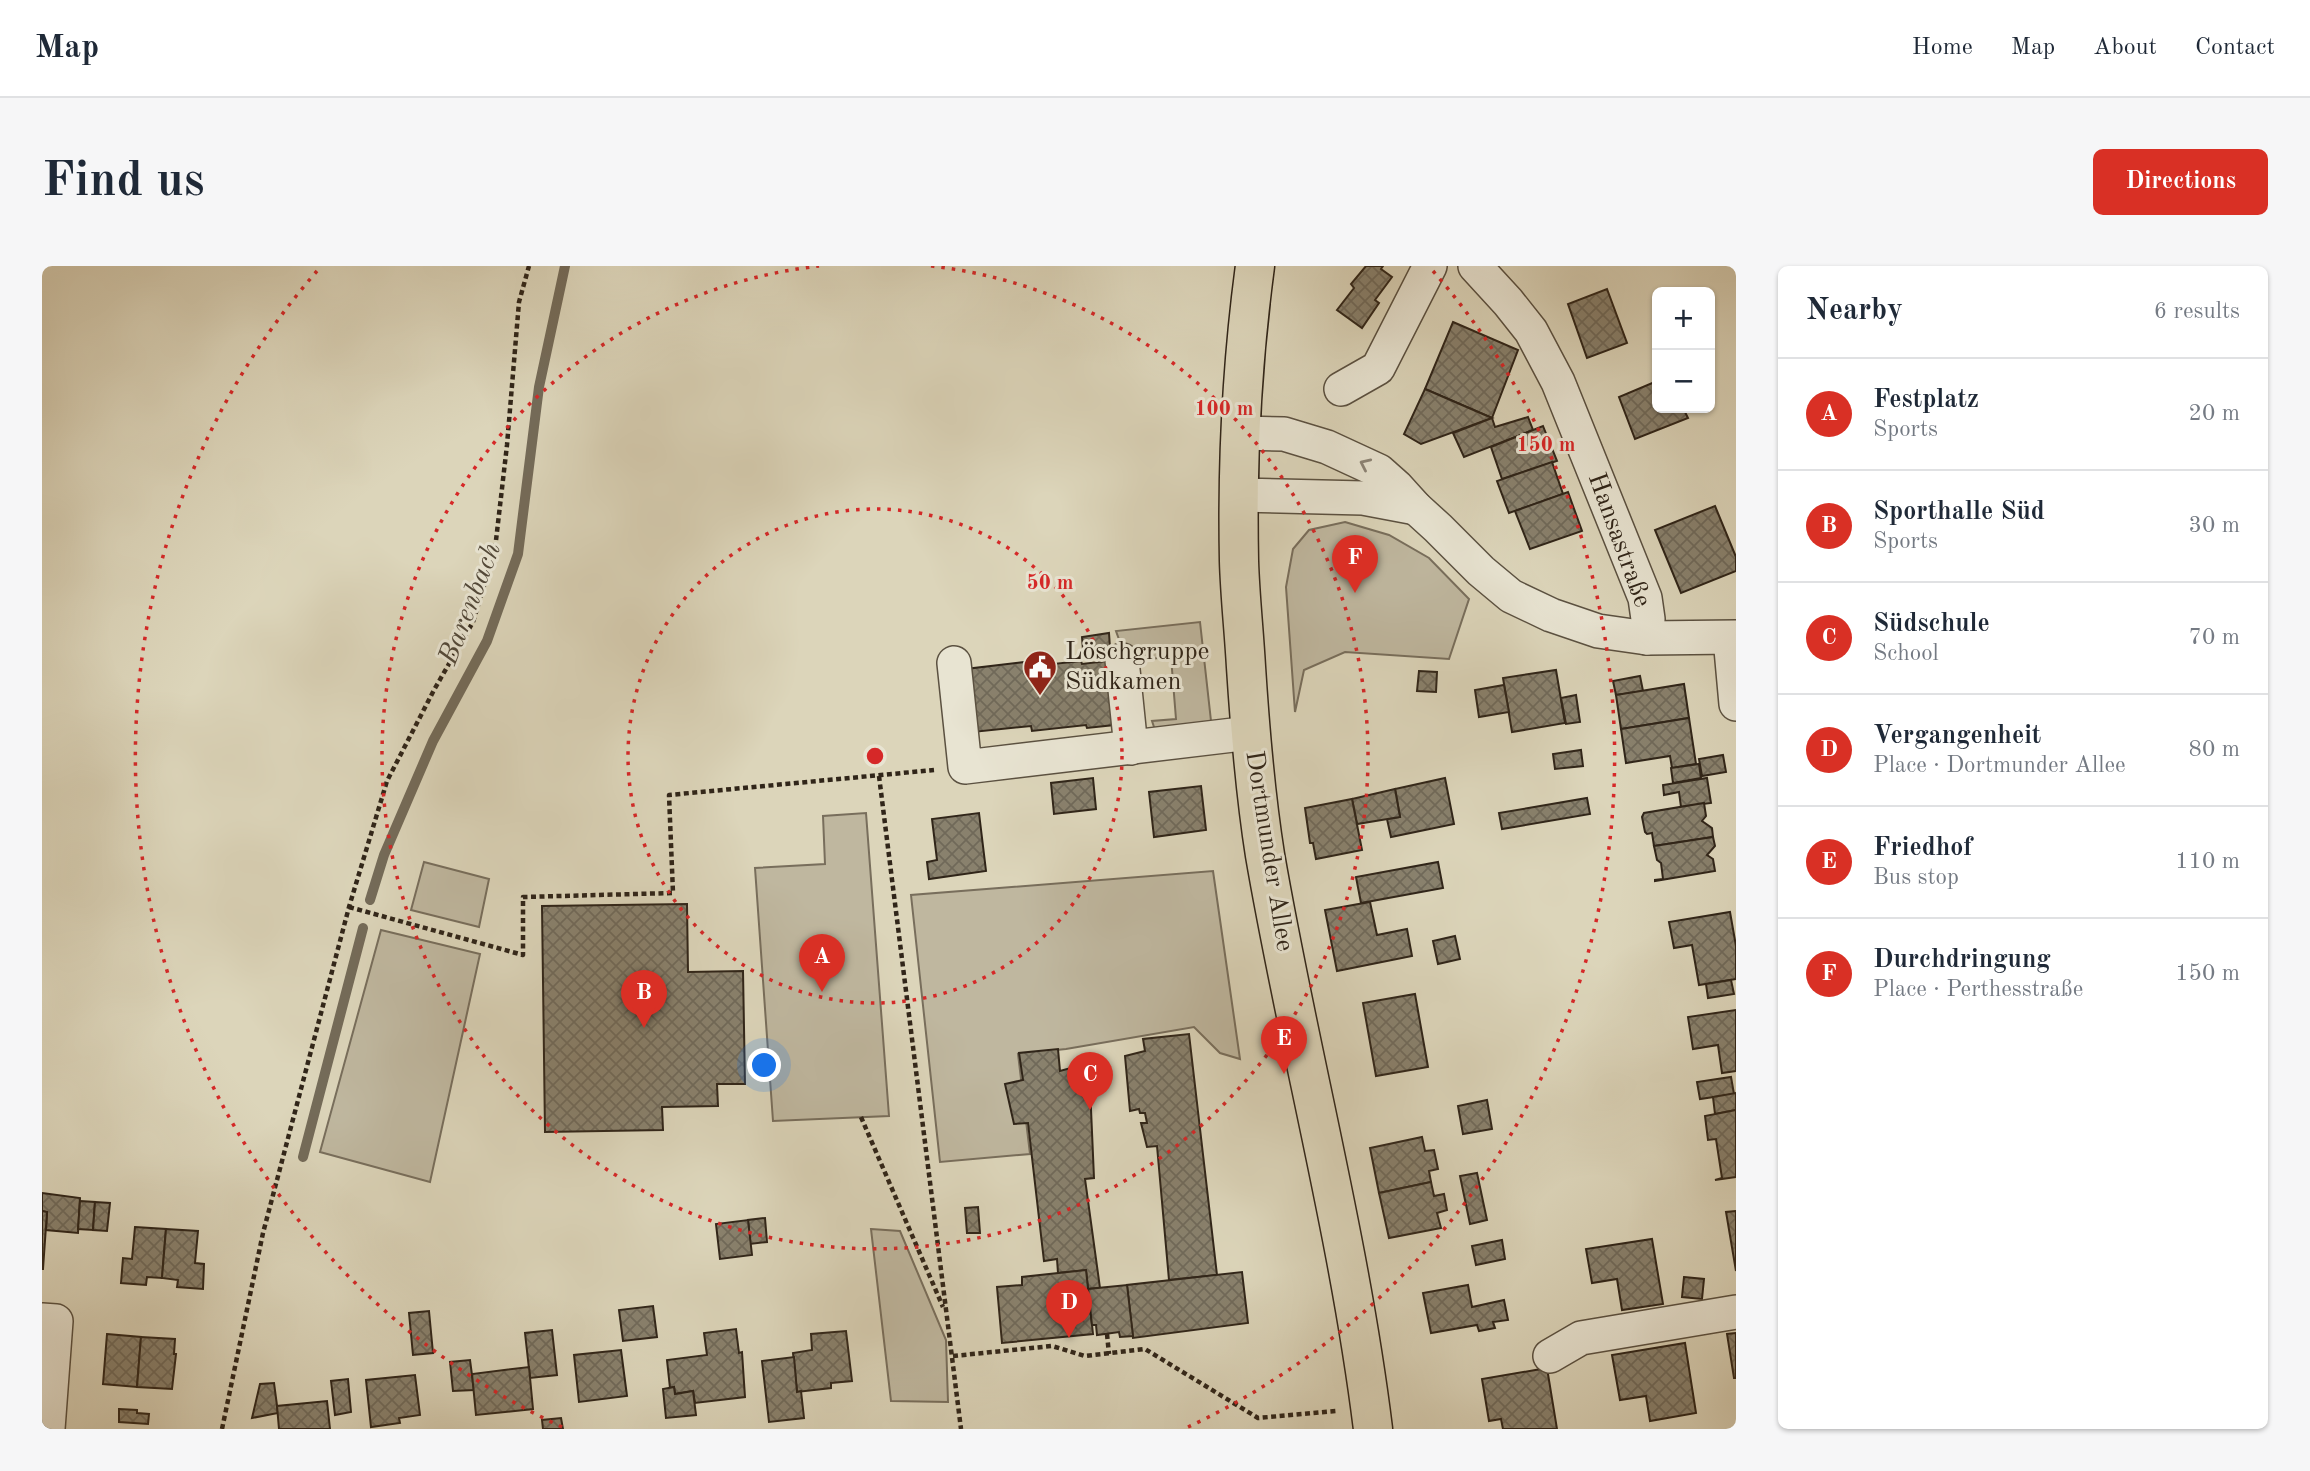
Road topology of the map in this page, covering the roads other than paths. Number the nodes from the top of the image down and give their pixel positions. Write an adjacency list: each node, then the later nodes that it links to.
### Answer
1 (1255, 266): 5 (main road, Dortmunder Allee)
2 (1430, 266): 4 (street)
3 (1475, 266): 8 (street, Hansastraße)
4 (1341, 389)
5 (1241, 433): 6 (main road, Dortmunder Allee); 7 (street, one-way to 5)
6 (1239, 495): 7 (street); 13 (main road, Dortmunder Allee)
7 (1416, 508): 8 (street)
8 (1647, 638): 9 (street)
9 (1733, 638): 12 (street)
10 (1122, 660): 14 (street)
11 (954, 663): 14 (street)
12 (1736, 704)
13 (1251, 733): 14 (street); 19 (main road, Dortmunder Allee)
14 (1130, 748)
15 (1736, 1312): 17 (street)
16 (42, 1320): 18 (street)
17 (1550, 1356)
18 (48, 1429)
19 (1373, 1429)

